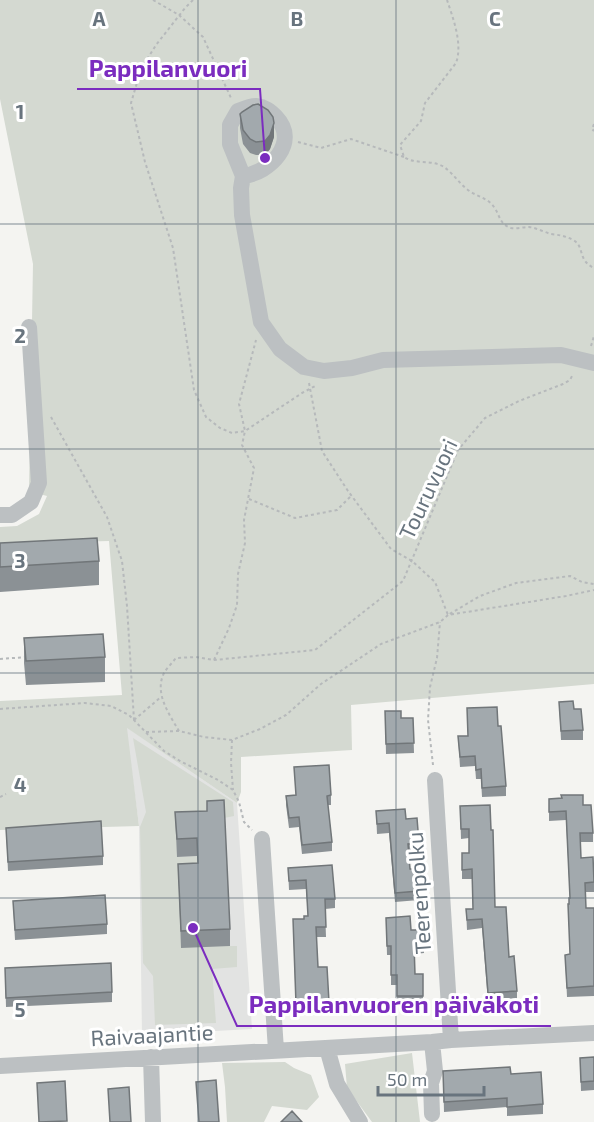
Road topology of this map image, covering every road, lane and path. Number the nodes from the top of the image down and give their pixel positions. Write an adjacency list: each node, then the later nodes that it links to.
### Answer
1 (153, 0): 4 (path)
2 (194, 0): 4 (path)
3 (447, 0): 9 (path)
4 (179, 15): 5 (path); 19 (path)
5 (238, 111): 8 (street); 10 (street)
6 (594, 124): 7 (path)
7 (594, 131)
8 (285, 138): 9 (path); 10 (street)
9 (404, 158): 11 (path)
10 (243, 176): 12 (street)
11 (594, 268)
12 (261, 322): 14 (street); 19 (path)
13 (29, 327): 18 (street)
14 (594, 363)
15 (569, 368): 23 (path, Touruvuori)
16 (318, 385): 17 (path)
17 (310, 389): 19 (path); 20 (path)
18 (34, 407): 22 (street); 33 (path)
19 (245, 431): 21 (path)
20 (351, 496): 21 (path); 23 (path)
21 (249, 499): 30 (path)
22 (0, 515)
23 (412, 561): 26 (path); 30 (path, Touruvuori)
24 (594, 584): 26 (path)
25 (594, 590): 26 (path)
26 (448, 615): 27 (path)
27 (440, 622): 36 (path); 37 (path)
28 (36, 656): 29 (path)
29 (0, 659)
30 (214, 660): 31 (path, Touruvuori)
31 (161, 697): 33 (path); 34 (path)
32 (0, 709): 33 (path)
33 (134, 720): 35 (path)
34 (179, 731): 35 (path); 36 (path)
35 (146, 732): 38 (path)
36 (232, 741): 38 (path)
37 (435, 780): 43 (street, Teerenpolku)
38 (233, 790): 41 (path)
39 (6, 794): 40 (path)
40 (0, 797)
41 (262, 839): 46 (street)
42 (594, 1033): 43 (street, Raivaajantie)
43 (451, 1040): 44 (street, Raivaajantie)
44 (432, 1042): 45 (street, Raivaajantie); 49 (street)
45 (327, 1048): 46 (street, Raivaajantie); 51 (street)
46 (276, 1050): 47 (street, Raivaajantie)
47 (150, 1057): 48 (street, Raivaajantie); 50 (street)
48 (0, 1066)
49 (432, 1114)
50 (153, 1122)
51 (360, 1122)

